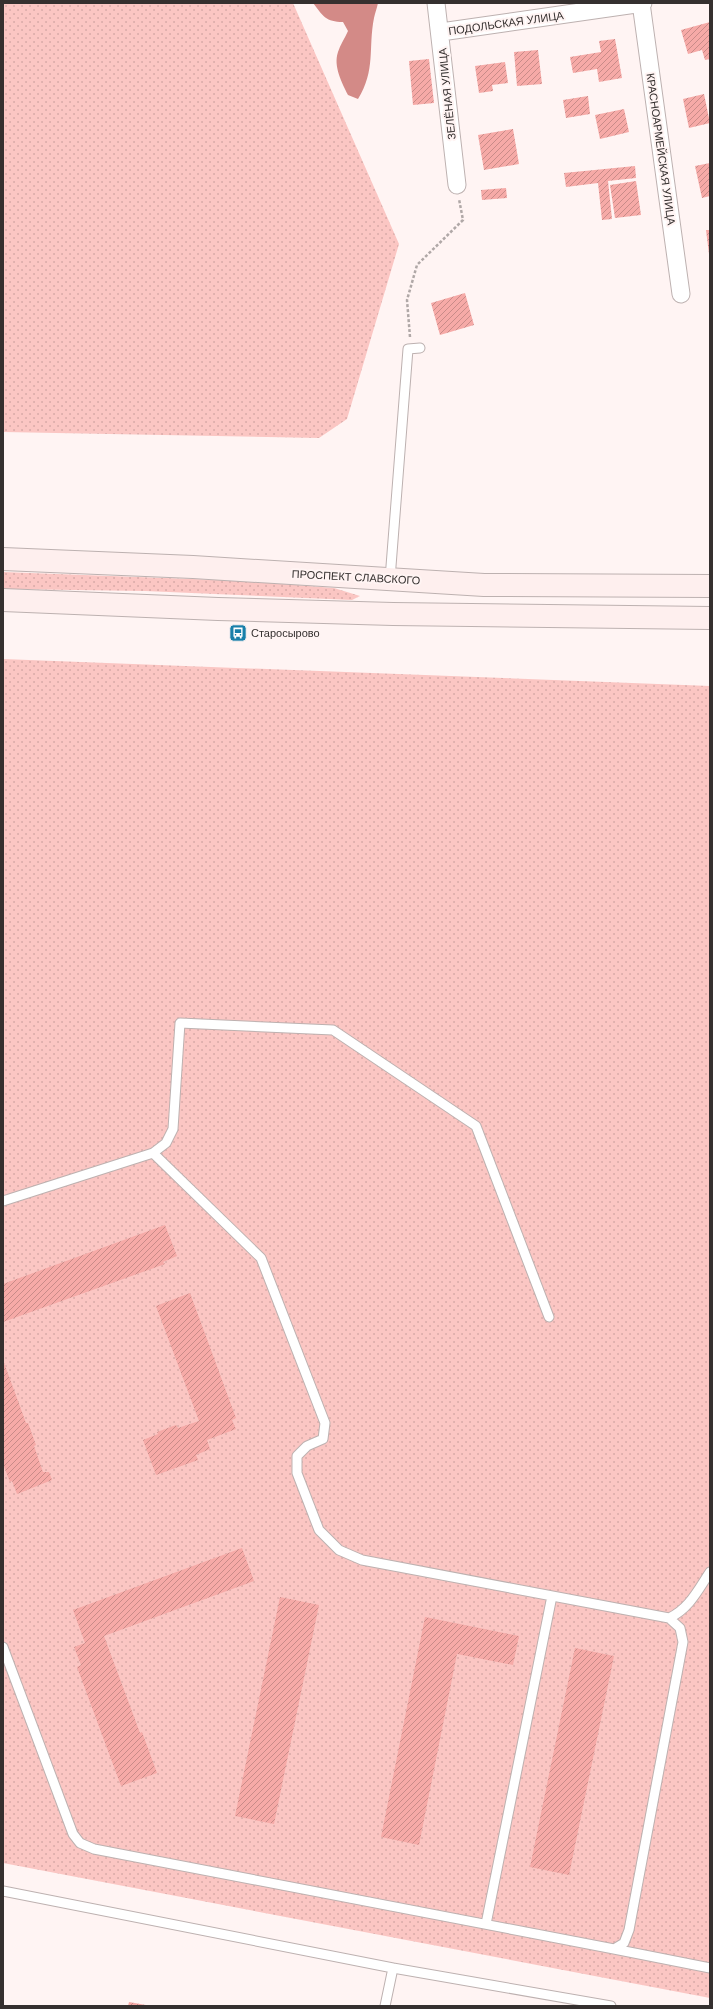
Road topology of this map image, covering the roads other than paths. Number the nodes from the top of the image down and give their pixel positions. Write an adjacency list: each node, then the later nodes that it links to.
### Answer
1 (436, 3): 3 (street, ЗЕЛЁНАЯ УЛИЦА)
2 (642, 3): 3 (street, ПОДОЛЬСКАЯ УЛИЦА); 5 (street, КРАСНОАРМЕЙСКАЯ УЛИЦА)
3 (441, 32): 4 (street, ЗЕЛЁНАЯ УЛИЦА)
4 (457, 185)
5 (681, 294)
6 (416, 348): 8 (lane)
7 (3, 559): 8 (main road, ПРОСПЕКТ СЛАВСКОГО)
8 (390, 579): 9 (main road, ПРОСПЕКТ СЛАВСКОГО)
9 (710, 586)
10 (3, 600): 11 (main road)
11 (710, 618)
12 (153, 1153): 13 (lane); 14 (lane); 16 (lane)
13 (3, 1201)
14 (549, 1318)
15 (710, 1572): 17 (lane)
16 (552, 1596): 17 (lane); 20 (lane)
17 (669, 1618): 21 (lane)
18 (3, 1647): 20 (lane)
19 (3, 1891): 22 (lane)
20 (486, 1924): 21 (lane)
21 (614, 1949): 23 (lane)
22 (393, 1968): 24 (lane); 25 (lane)
23 (710, 1968)
24 (386, 2006)
25 (610, 2006)

